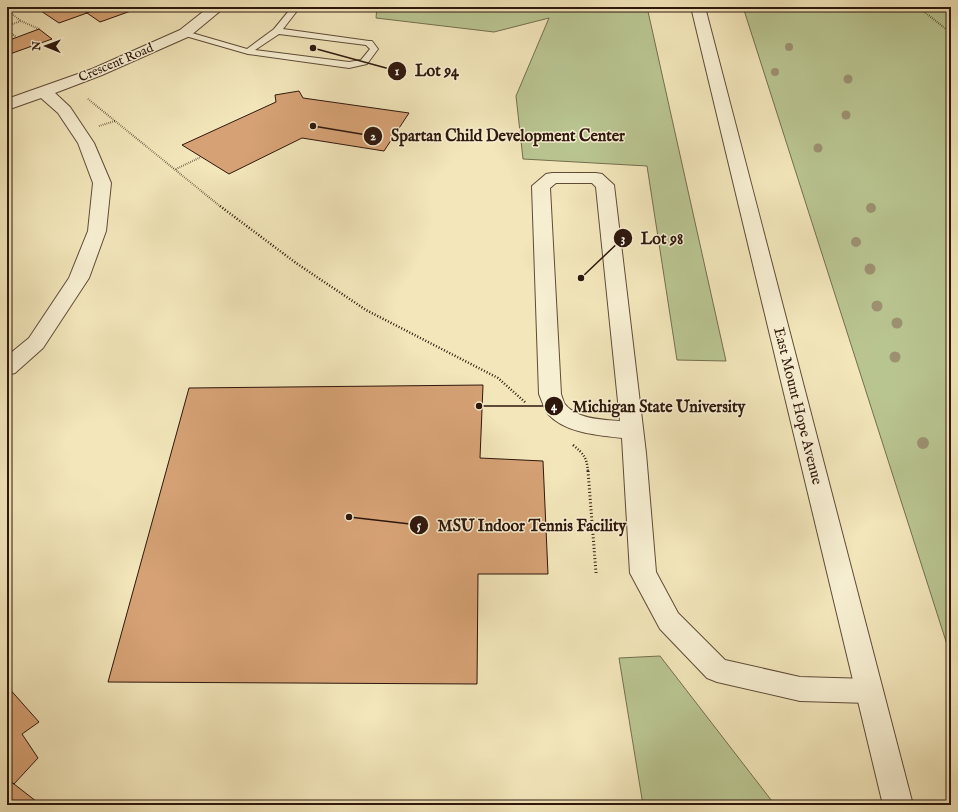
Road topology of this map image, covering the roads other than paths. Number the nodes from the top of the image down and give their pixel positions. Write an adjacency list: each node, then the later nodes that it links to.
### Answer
1 (218, 7): 5 (street, Crescent Road)
2 (296, 7): 4 (lane)
3 (698, 7): 11 (street, East Mount Hope Avenue)
4 (278, 31): 6 (lane); 6 (lane)
5 (185, 33): 6 (lane); 7 (street, Crescent Road)
6 (248, 52)
7 (44, 92): 8 (street, Crescent Road); 9 (street)
8 (7, 106)
9 (7, 368)
10 (632, 431): 10 (street); 11 (street)
11 (869, 692): 12 (street, East Mount Hope Avenue)
12 (898, 805)

